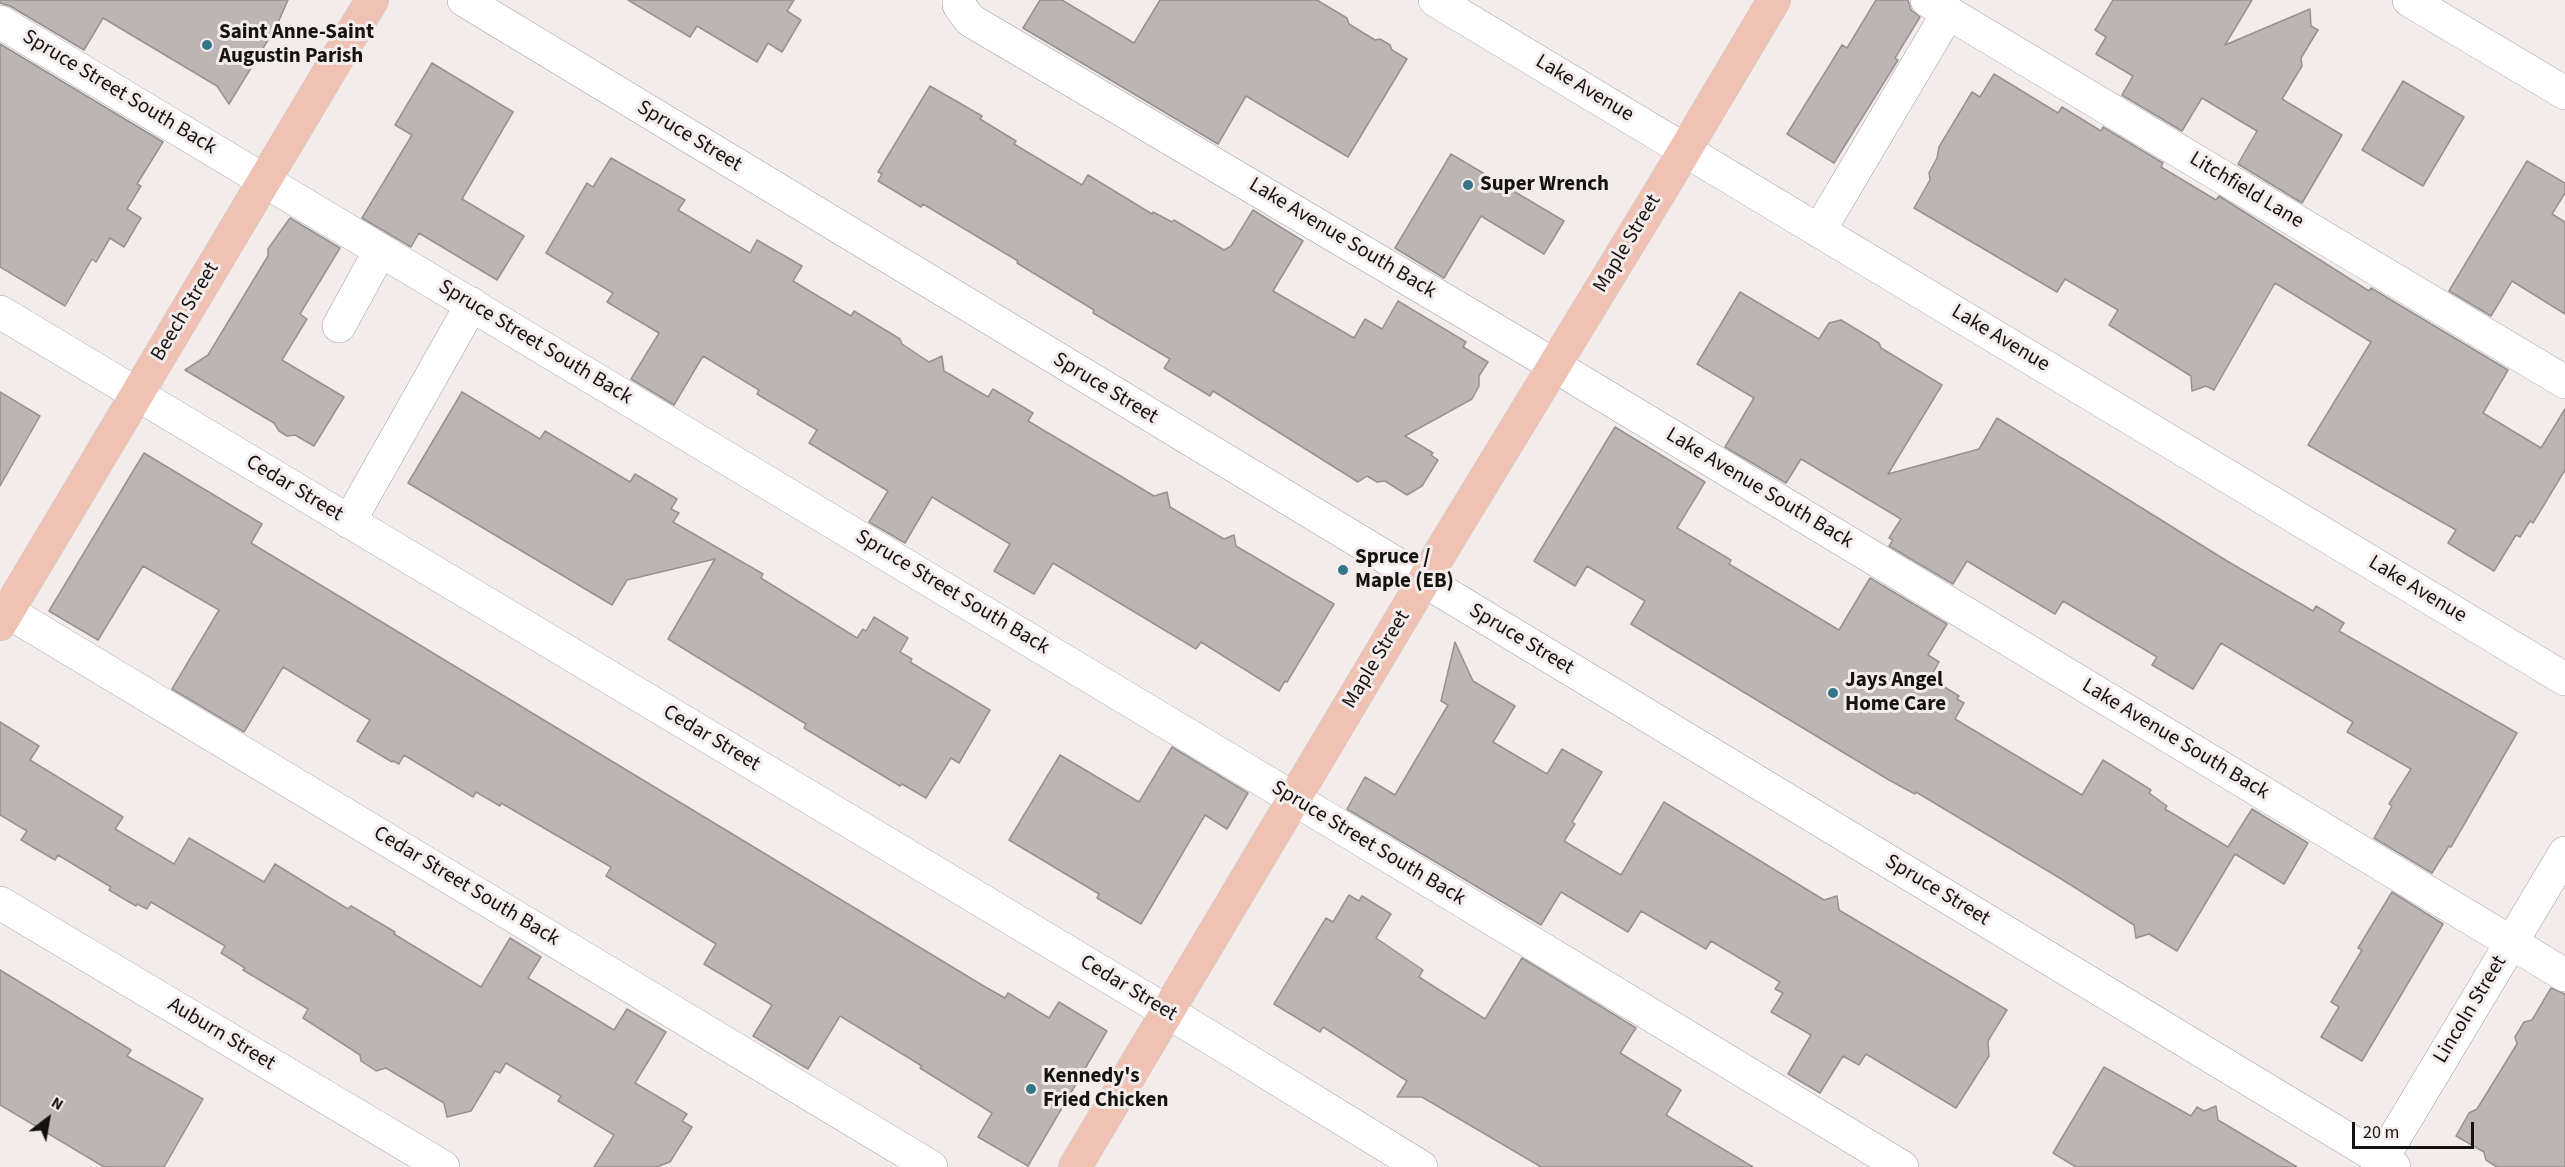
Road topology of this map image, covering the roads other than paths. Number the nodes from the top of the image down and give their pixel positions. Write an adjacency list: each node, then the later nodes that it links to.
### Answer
1 (372, 0): 11 (main road, Beech Street)
2 (464, 0): 21 (street, Spruce Street)
3 (958, 0): 17 (street, Lake Avenue South Back)
4 (1435, 0): 10 (street, Lake Avenue)
5 (1774, 0): 10 (main road, Maple Street)
6 (2409, 0): 9 (street)
7 (1937, 6): 12 (street); 18 (street, Litchfield Lane)
8 (0, 22): 11 (street, Spruce Street South Back)
9 (2565, 93)
10 (1685, 150): 12 (street, Lake Avenue); 17 (main road, Maple Street)
11 (265, 180): 13 (street, Spruce Street South Back); 19 (main road, Beech Street)
12 (1819, 231): 23 (street, Lake Avenue)
13 (380, 251): 14 (street, Spruce Street South Back); 16 (street)
14 (472, 304): 20 (street); 24 (street, Spruce Street South Back)
15 (0, 312): 19 (street, Cedar Street)
16 (339, 326)
17 (1555, 366): 21 (main road, Maple Street); 27 (street, Lake Avenue South Back)
18 (2565, 382)
19 (136, 394): 20 (street, Cedar Street); 22 (main road, Beech Street)
20 (350, 522): 29 (street, Cedar Street)
21 (1423, 582): 24 (main road, Maple Street); 30 (street, Spruce Street)
22 (3, 614): 32 (street, Cedar Street South Back)
23 (2565, 679)
24 (1294, 799): 29 (main road, Maple Street); 35 (street, Spruce Street South Back)
25 (2565, 853): 27 (street, Lincoln Street)
26 (0, 903): 31 (street, Auburn Street)
27 (2511, 942): 28 (street, Lake Avenue South Back); 30 (street, Lincoln Street)
28 (2565, 975)
29 (1167, 1012): 33 (main road, Maple Street); 34 (street, Cedar Street)
30 (2384, 1165)
31 (443, 1167)
32 (931, 1167)
33 (1075, 1167)
34 (1421, 1167)
35 (1902, 1167)

